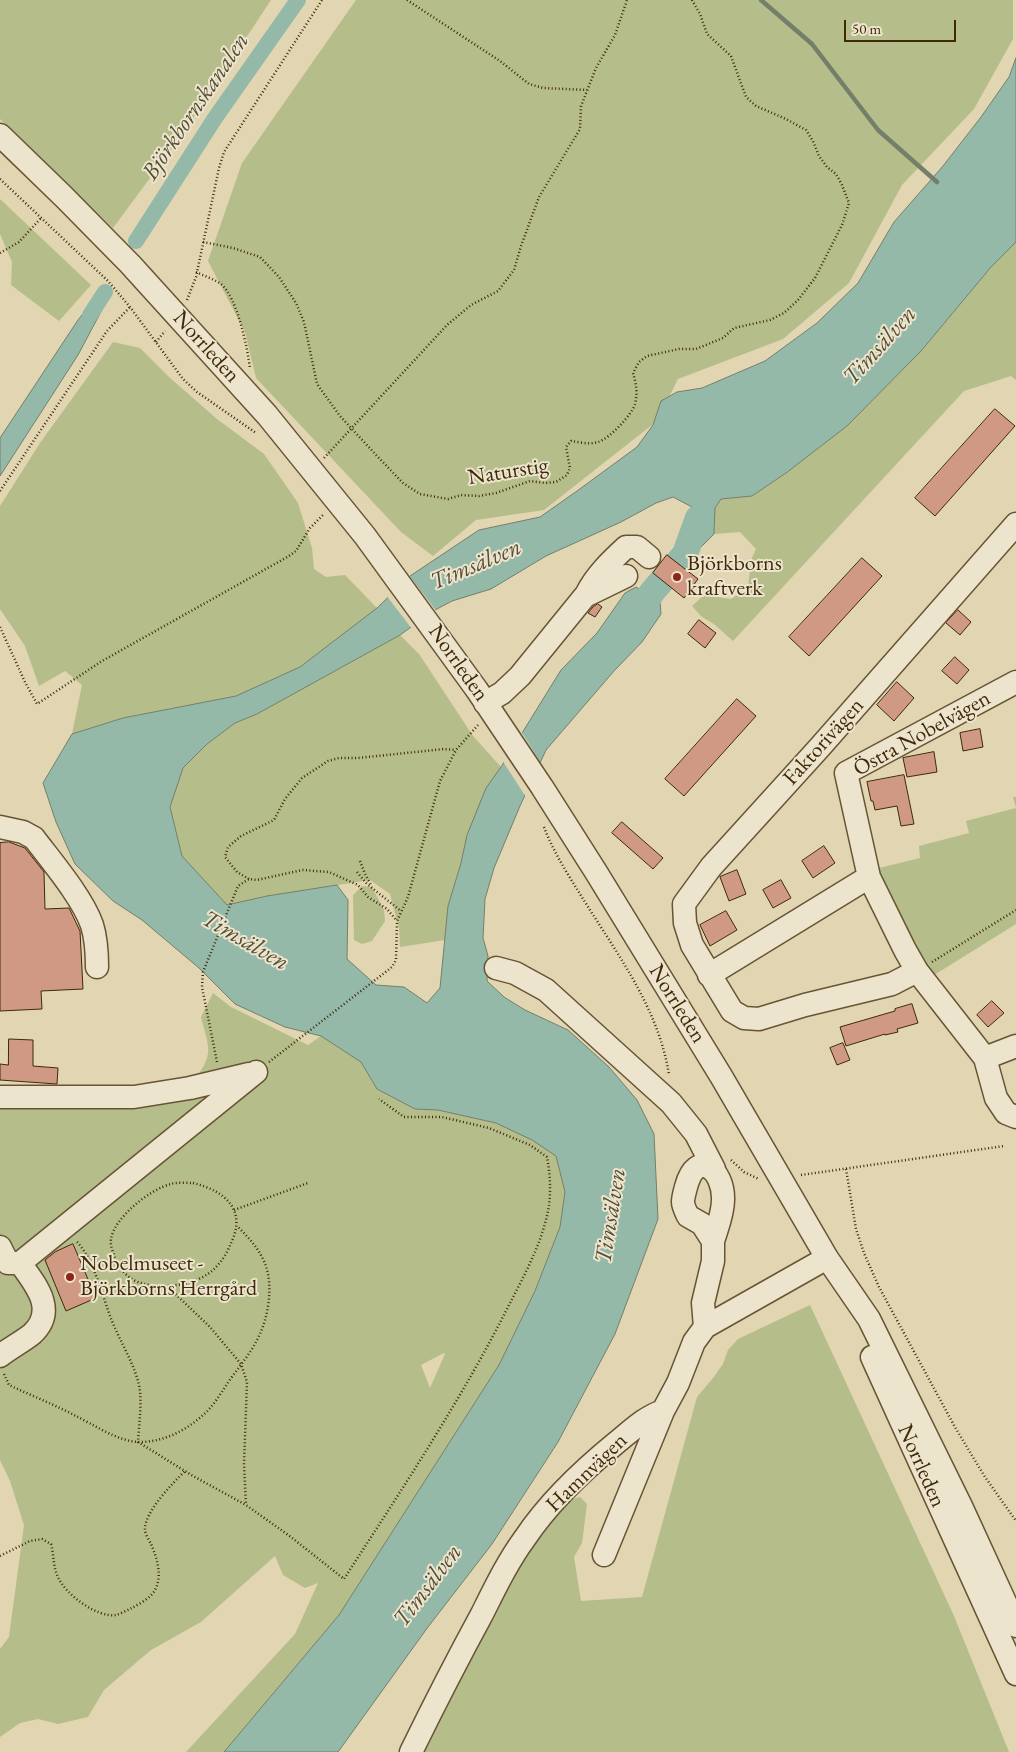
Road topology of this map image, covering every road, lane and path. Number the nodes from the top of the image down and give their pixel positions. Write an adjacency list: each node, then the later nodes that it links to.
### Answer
1 (322, 0): 9 (path)
2 (407, 0): 5 (path)
3 (627, 0): 5 (path)
4 (692, 0): 17 (path, Naturstig)
5 (587, 90): 17 (path)
6 (0, 135): 16 (street, Norrleden)
7 (0, 179): 8 (path)
8 (42, 217): 10 (path); 13 (path)
9 (203, 242): 11 (path); 17 (path, Naturstig)
10 (0, 253)
11 (196, 272): 12 (path); 16 (path)
12 (186, 303)
13 (130, 308): 15 (path); 20 (path)
14 (165, 331): 15 (path)
15 (156, 342): 18 (path)
16 (252, 398): 19 (street, Norrleden)
17 (351, 428): 19 (path)
18 (256, 433)
19 (312, 470): 30 (street, Norrleden)
20 (0, 491)
21 (318, 509): 22 (path)
22 (323, 515): 23 (path); 28 (path)
23 (328, 520)
24 (1016, 524): 32 (street, Faktorivägen)
25 (650, 557): 27 (street)
26 (626, 576): 27 (street)
27 (585, 596): 30 (street)
28 (0, 627)
29 (1016, 682): 34 (street, Östra Nobelvägen)
30 (485, 703): 66 (street, Norrleden)
31 (478, 725): 33 (path)
32 (820, 747): 34 (street); 48 (street, Faktorivägen)
33 (456, 750): 40 (path); 43 (path)
34 (846, 774): 39 (street, Östra Nobelvägen)
35 (543, 824): 55 (path)
36 (0, 826): 45 (street)
37 (360, 861): 41 (path)
38 (357, 872): 41 (path)
39 (869, 877): 47 (street, Östra Nobelvägen); 48 (street)
40 (249, 879): 44 (path); 52 (path)
41 (372, 887): 43 (path)
42 (1016, 910): 47 (path)
43 (401, 911): 44 (path)
44 (397, 922): 51 (path)
45 (97, 967)
46 (496, 968): 55 (street)
47 (918, 972): 48 (street, Faktorivägen); 50 (street, Östra Nobelvägen)
48 (710, 975)
49 (1016, 1046): 50 (street)
50 (985, 1058): 56 (street)
51 (256, 1072): 52 (street); 64 (street)
52 (222, 1080): 53 (street)
53 (0, 1098)
54 (379, 1099): 75 (path)
55 (671, 1103): 59 (street)
56 (1016, 1118)
57 (1004, 1146): 58 (path)
58 (846, 1168): 60 (path); 76 (path)
59 (714, 1170): 65 (street); 65 (street)
60 (801, 1175)
61 (308, 1184): 62 (path)
62 (234, 1210): 63 (path); 68 (path)
63 (238, 1227): 68 (path); 71 (path)
64 (63, 1228): 67 (street); 73 (path)
65 (713, 1241): 69 (street)
66 (827, 1258): 69 (street); 80 (street, Norrleden)
67 (7, 1262): 70 (street)
68 (167, 1286): 71 (path)
69 (705, 1327): 72 (street)
70 (2, 1357): 73 (path)
71 (241, 1364): 73 (path); 75 (path)
72 (663, 1411): 78 (street); 82 (street, Hamnvägen)
73 (138, 1442): 74 (path)
74 (185, 1471): 75 (path); 79 (path)
75 (246, 1505)
76 (1015, 1517): 77 (path)
77 (1016, 1522)
78 (604, 1555)
79 (0, 1556)
80 (1010, 1614): 81 (street, Norrleden)
81 (1016, 1674)
82 (411, 1752)

